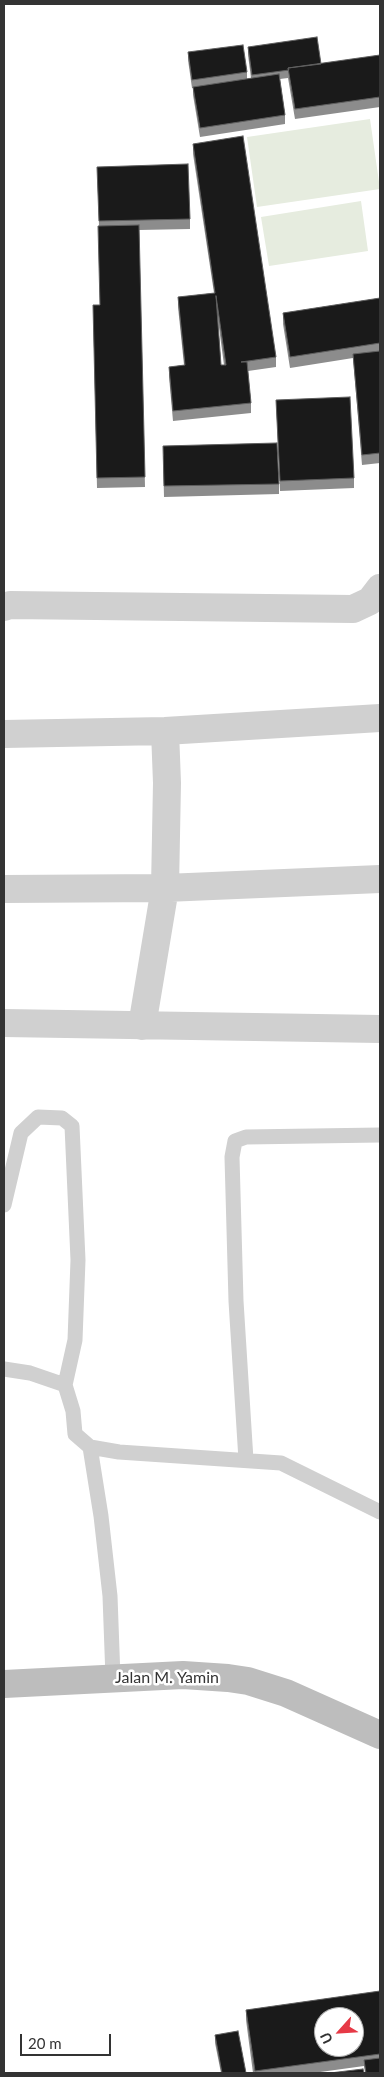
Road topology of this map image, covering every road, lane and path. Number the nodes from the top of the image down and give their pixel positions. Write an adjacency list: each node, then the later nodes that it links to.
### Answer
1 (380, 588): 2 (street)
2 (4, 607)
3 (380, 718): 4 (street)
4 (165, 731): 5 (street); 7 (street)
5 (4, 734)
6 (380, 880): 7 (street)
7 (165, 888): 8 (street); 10 (street)
8 (4, 889)
9 (4, 1023): 10 (street)
10 (142, 1026): 11 (street)
11 (380, 1029)
12 (380, 1136): 17 (lane)
13 (4, 1205): 15 (lane)
14 (4, 1370): 15 (lane)
15 (65, 1385): 16 (lane)
16 (90, 1447): 17 (lane); 19 (lane)
17 (246, 1460): 18 (lane)
18 (380, 1512)
19 (113, 1678): 20 (main road, Jalan M. Yamin); 21 (main road, Jalan M. Yamin)
20 (4, 1684)
21 (380, 1735)

